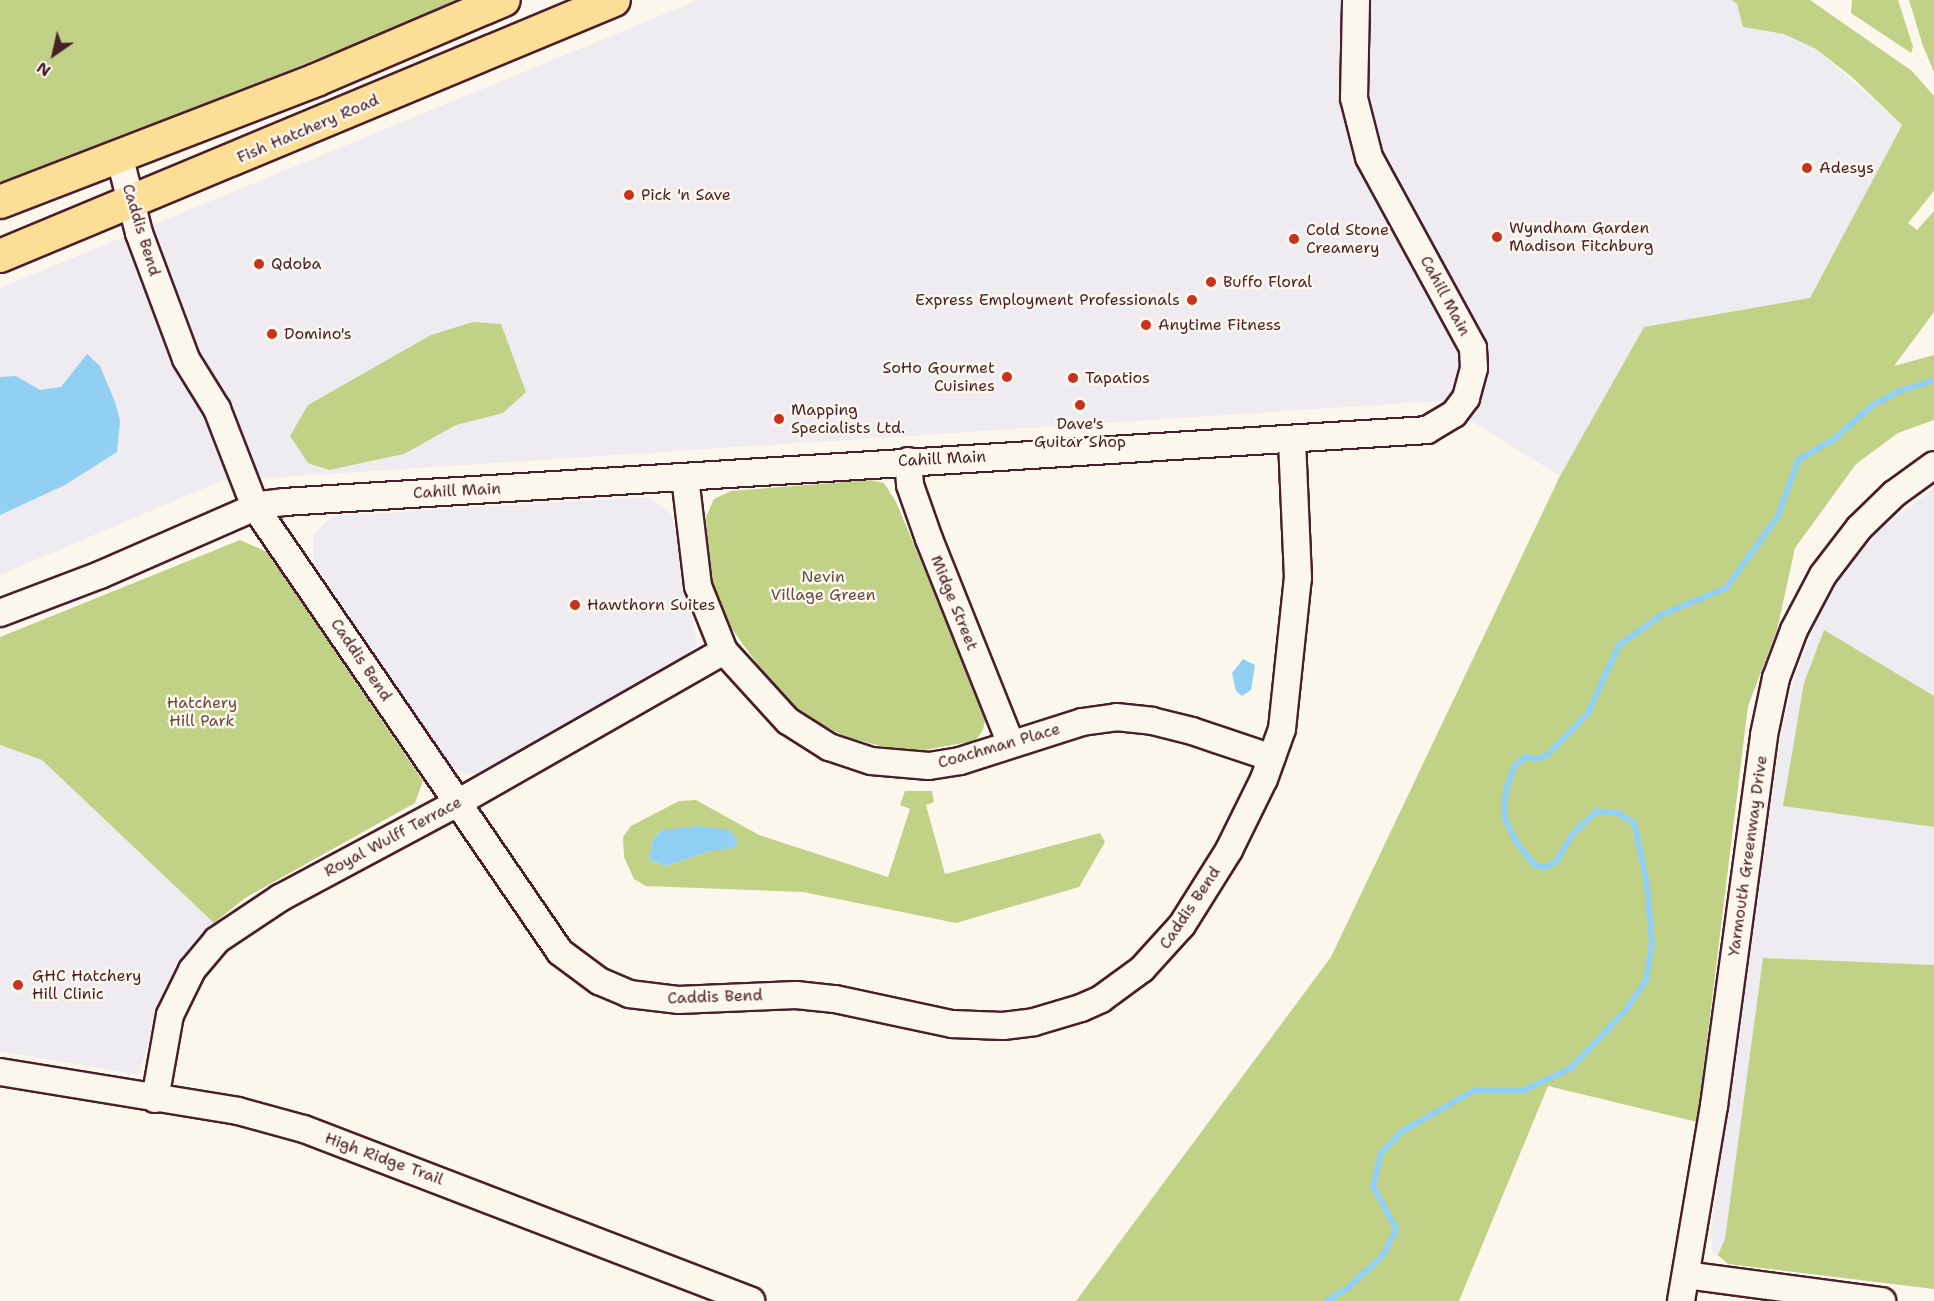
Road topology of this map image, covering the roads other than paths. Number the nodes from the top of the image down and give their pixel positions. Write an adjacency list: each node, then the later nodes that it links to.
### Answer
1 (504, 0): 4 (main road)
2 (614, 0): 6 (main road, Fish Hatchery Road)
3 (1356, 0): 8 (street, Cahill Main)
4 (119, 155): 5 (main road); 6 (street, Caddis Bend)
5 (0, 202)
6 (132, 202): 7 (main road, Fish Hatchery Road); 12 (street, Caddis Bend)
7 (0, 256)
8 (1292, 440): 9 (street, Cahill Main); 16 (street, Caddis Bend)
9 (908, 461): 11 (street, Cahill Main); 15 (street, Midge Street)
10 (1934, 465): 20 (street, Yarmouth Greenway Drive)
11 (685, 477): 12 (street, Cahill Main); 14 (street, Coachman Place)
12 (255, 507): 13 (street, Cahill Main); 17 (street, Caddis Bend)
13 (0, 613)
14 (724, 651): 15 (street, Coachman Place); 17 (street, Royal Wulff Terrace)
15 (1010, 742): 16 (street, Coachman Place)
16 (1272, 758): 17 (street, Caddis Bend)
17 (459, 802): 19 (street, Royal Wulff Terrace)
18 (0, 1072): 19 (street, High Ridge Trail)
19 (155, 1099): 21 (street, High Ridge Trail)
20 (1686, 1275): 22 (street, Yarmouth Greenway Drive); 23 (street)
21 (752, 1301)
22 (1681, 1301)
23 (1882, 1301)

